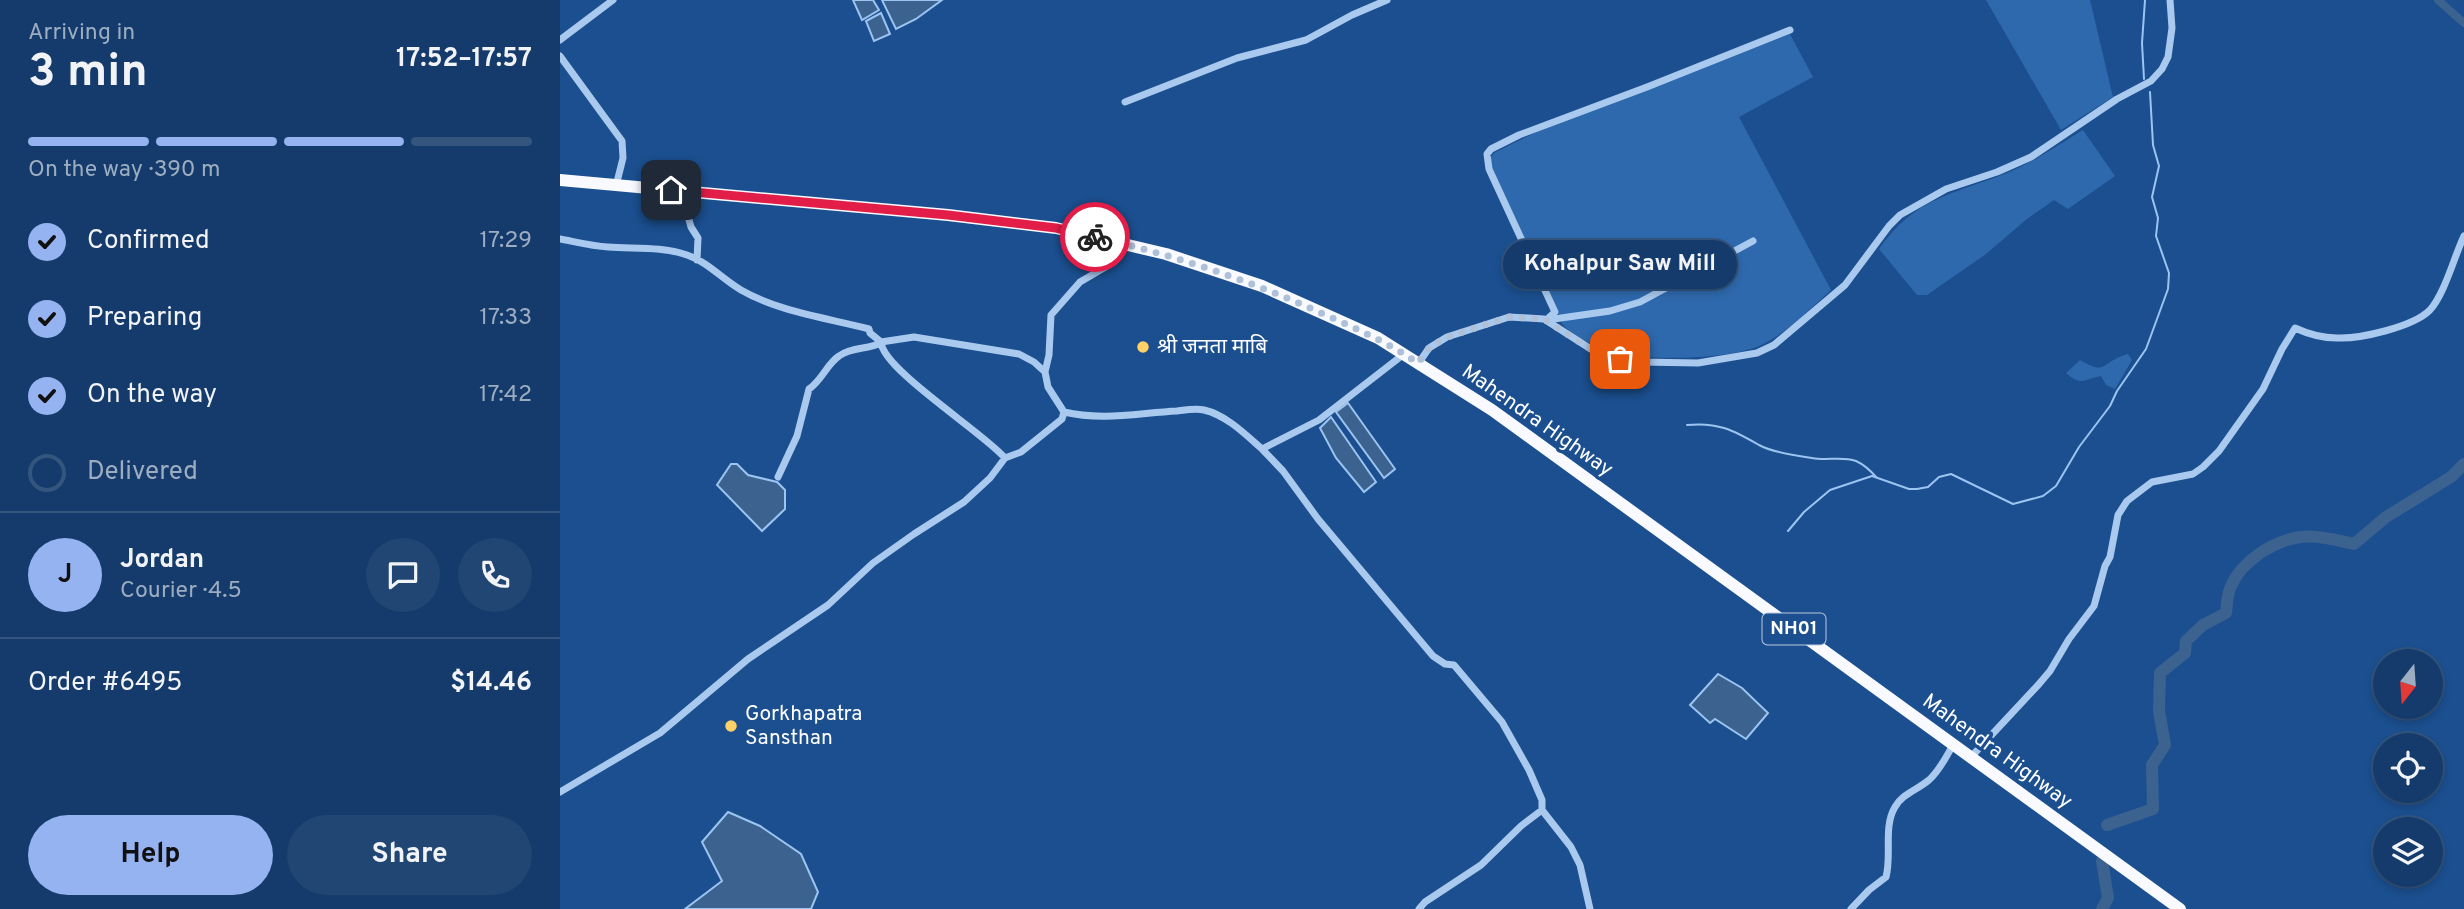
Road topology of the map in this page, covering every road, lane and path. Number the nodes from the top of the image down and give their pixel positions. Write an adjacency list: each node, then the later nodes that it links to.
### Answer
1 (612, 0): 5 (street)
2 (1387, 0): 7 (street)
3 (2170, 0): 16 (street)
4 (1790, 30): 16 (street)
5 (560, 40)
6 (560, 56): 9 (street)
7 (1125, 102)
8 (560, 180): 9 (highway, Mahendra Highway / NH01)
9 (616, 186): 10 (highway, Mahendra Highway / NH01)
10 (671, 190): 14 (highway, Mahendra Highway / NH01); 15 (street)
11 (2464, 236): 26 (street)
12 (560, 239): 15 (street)
13 (1753, 241): 16 (street)
14 (1123, 244): 18 (highway, Mahendra Highway / NH01); 20 (street)
15 (697, 260): 17 (street)
16 (1546, 320): 19 (street)
17 (881, 342): 20 (street); 23 (street); 24 (street)
18 (1404, 354): 19 (highway, Mahendra Highway / NH01); 22 (street)
19 (1418, 363): 25 (highway, Mahendra Highway / NH01)
20 (1045, 372): 21 (street)
21 (1064, 412): 22 (street); 23 (street)
22 (1262, 449): 28 (street)
23 (1005, 458): 27 (street)
24 (778, 477)
25 (1954, 745): 26 (highway, Mahendra Highway / NH01); 31 (street)
26 (1971, 757): 32 (highway, Mahendra Highway / NH01)
27 (560, 792)
28 (1542, 810): 29 (street); 30 (street)
29 (1419, 909)
30 (1590, 909)
31 (1851, 909)
32 (2180, 909)

